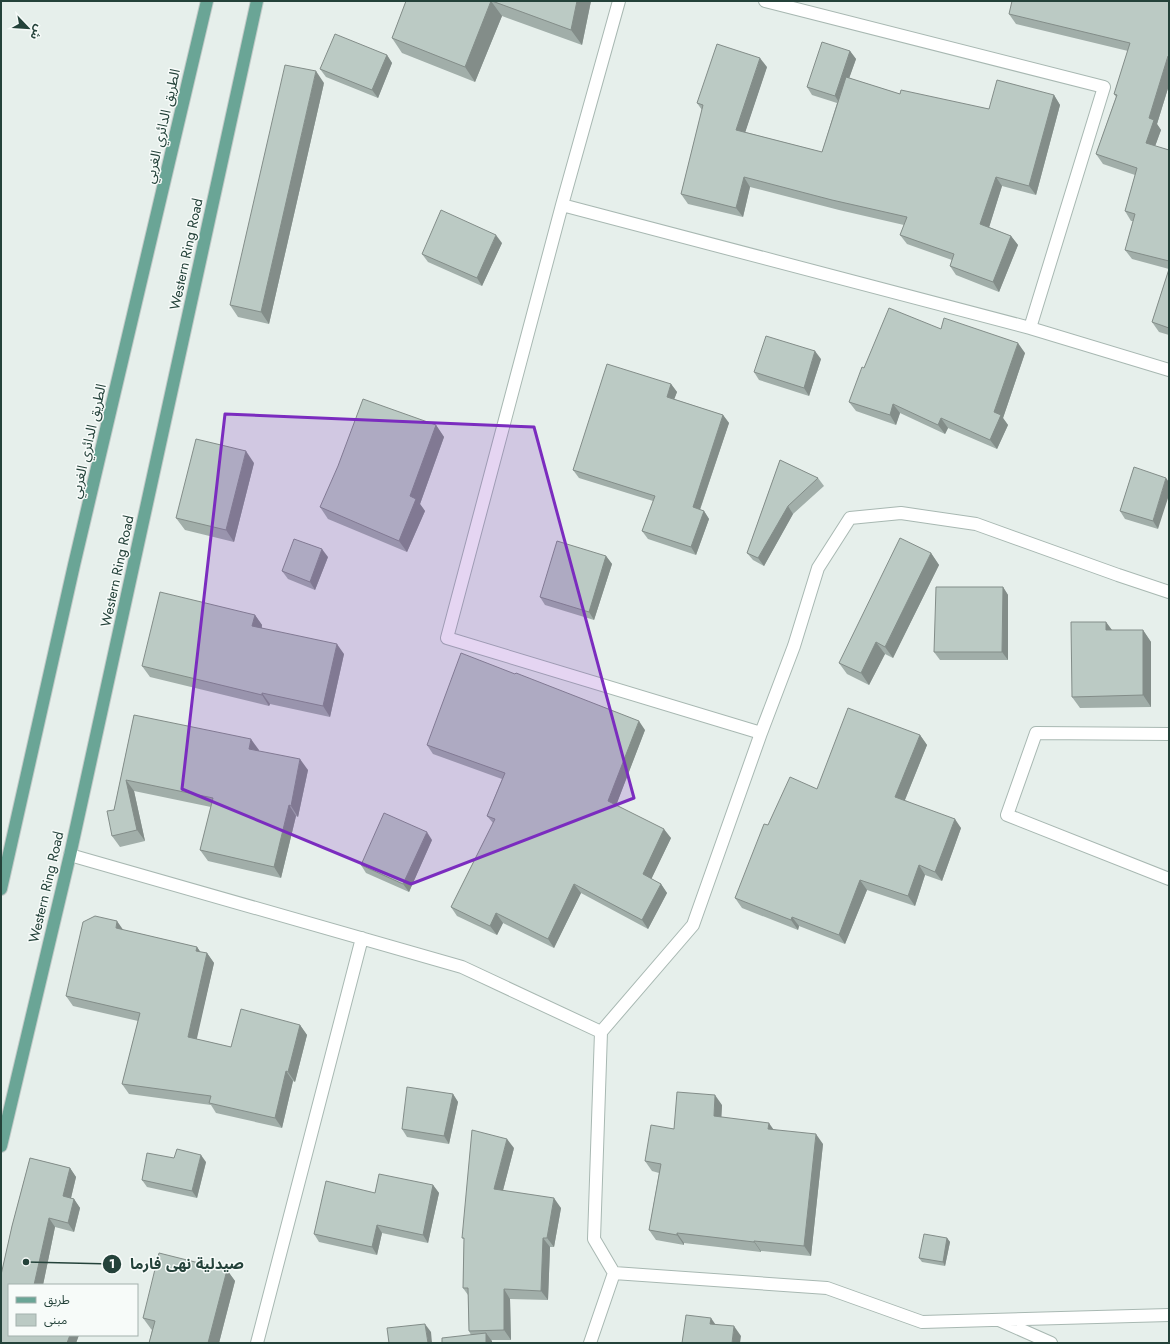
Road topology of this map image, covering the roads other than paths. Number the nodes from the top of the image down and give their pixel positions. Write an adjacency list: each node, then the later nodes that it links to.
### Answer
1 (207, 1): 13 (main road, الطريق الدائري الغربي)
2 (257, 1): 11 (main road, Western Ring Road)
3 (620, 1): 5 (street)
4 (765, 1): 6 (street)
5 (562, 205): 6 (street); 9 (street)
6 (1030, 328): 7 (street)
7 (1169, 370)
8 (1169, 592): 9 (street)
9 (762, 732): 15 (street)
10 (1169, 734): 12 (street)
11 (70, 854): 14 (street); 16 (main road, Western Ring Road)
12 (1169, 879)
13 (1, 889)
14 (362, 938): 15 (street); 20 (street)
15 (601, 1032): 17 (street)
16 (1, 1146)
17 (614, 1273): 19 (street); 21 (street)
18 (1169, 1315): 19 (street)
19 (996, 1319): 22 (street)
20 (257, 1343)
21 (590, 1343)
22 (1051, 1343)

